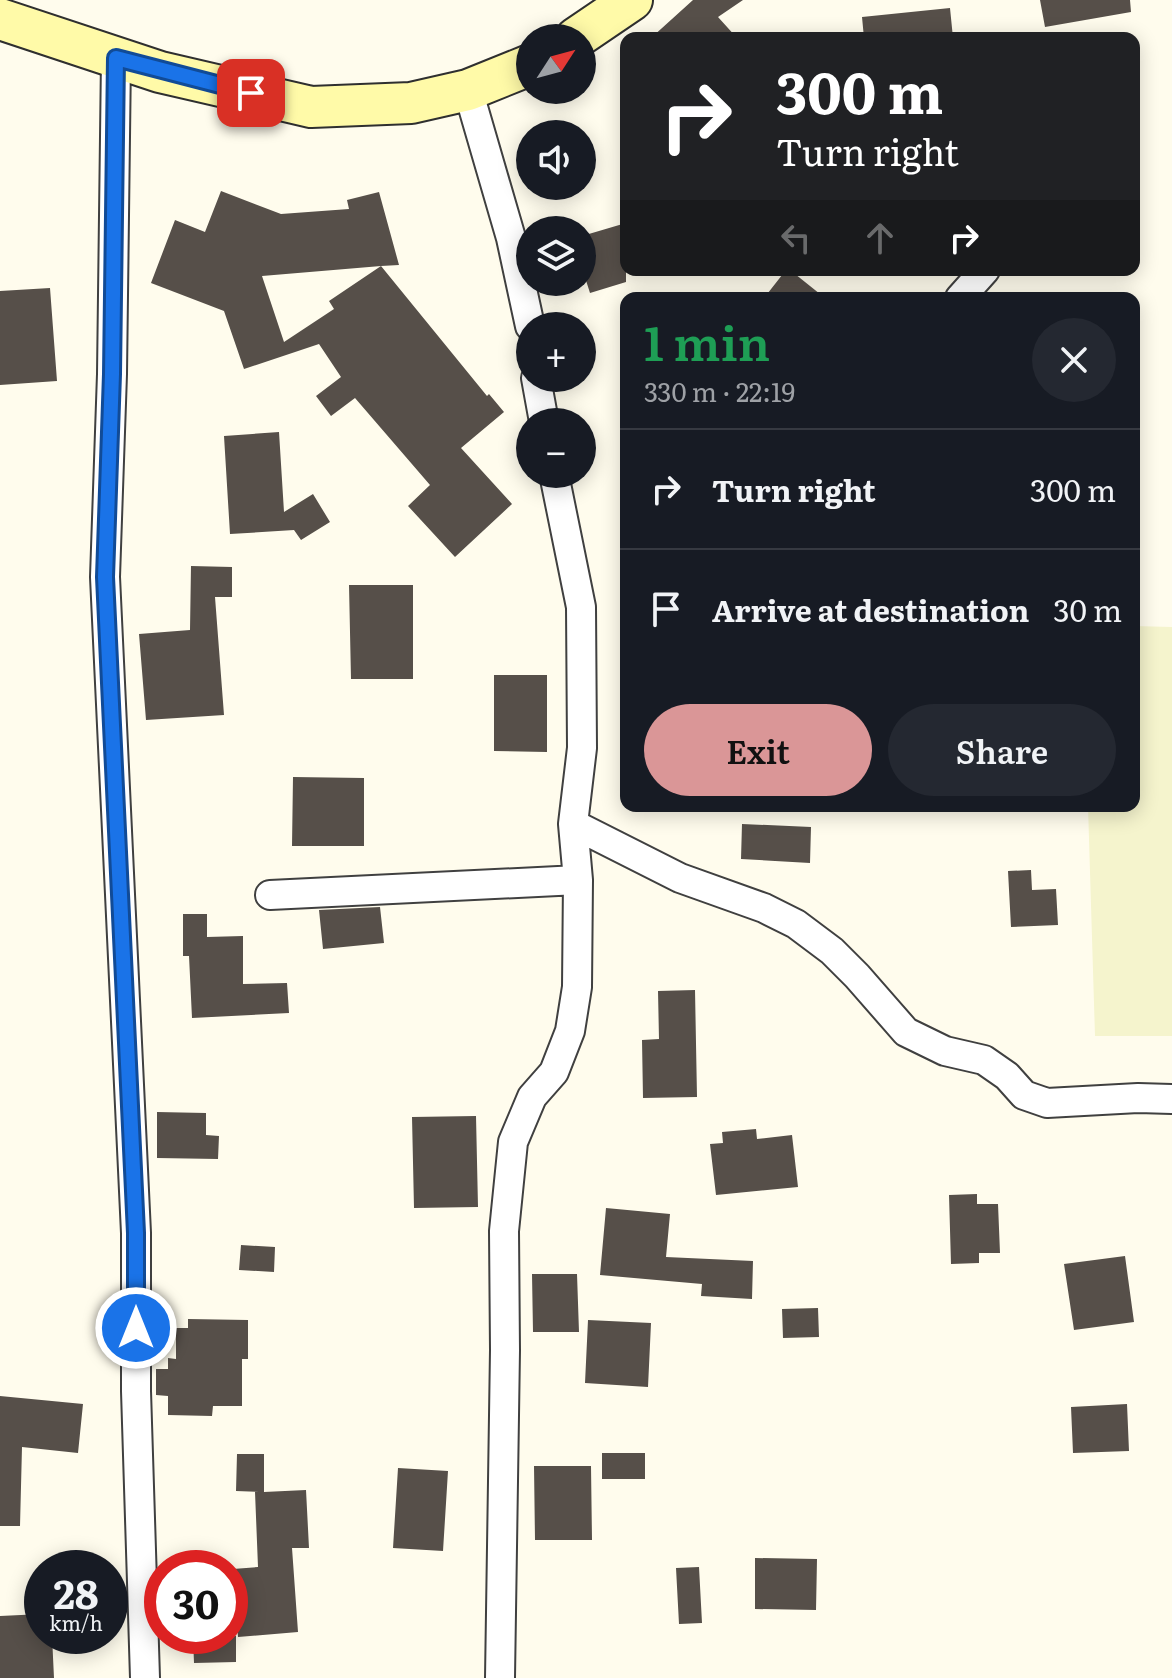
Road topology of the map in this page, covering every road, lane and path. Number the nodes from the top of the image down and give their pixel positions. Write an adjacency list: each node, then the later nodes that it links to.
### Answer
1 (632, 0): 3 (main road)
2 (0, 19): 4 (main road)
3 (596, 24)
4 (116, 58): 6 (main road); 15 (street)
5 (516, 71): 6 (main road)
6 (468, 90): 9 (street)
7 (980, 276): 8 (street)
8 (965, 292)
9 (527, 312)
10 (557, 488): 11 (street)
11 (573, 824): 12 (street); 14 (street)
12 (578, 880): 13 (street); 16 (street)
13 (270, 895)
14 (1172, 1099)
15 (145, 1678)
16 (500, 1678)

